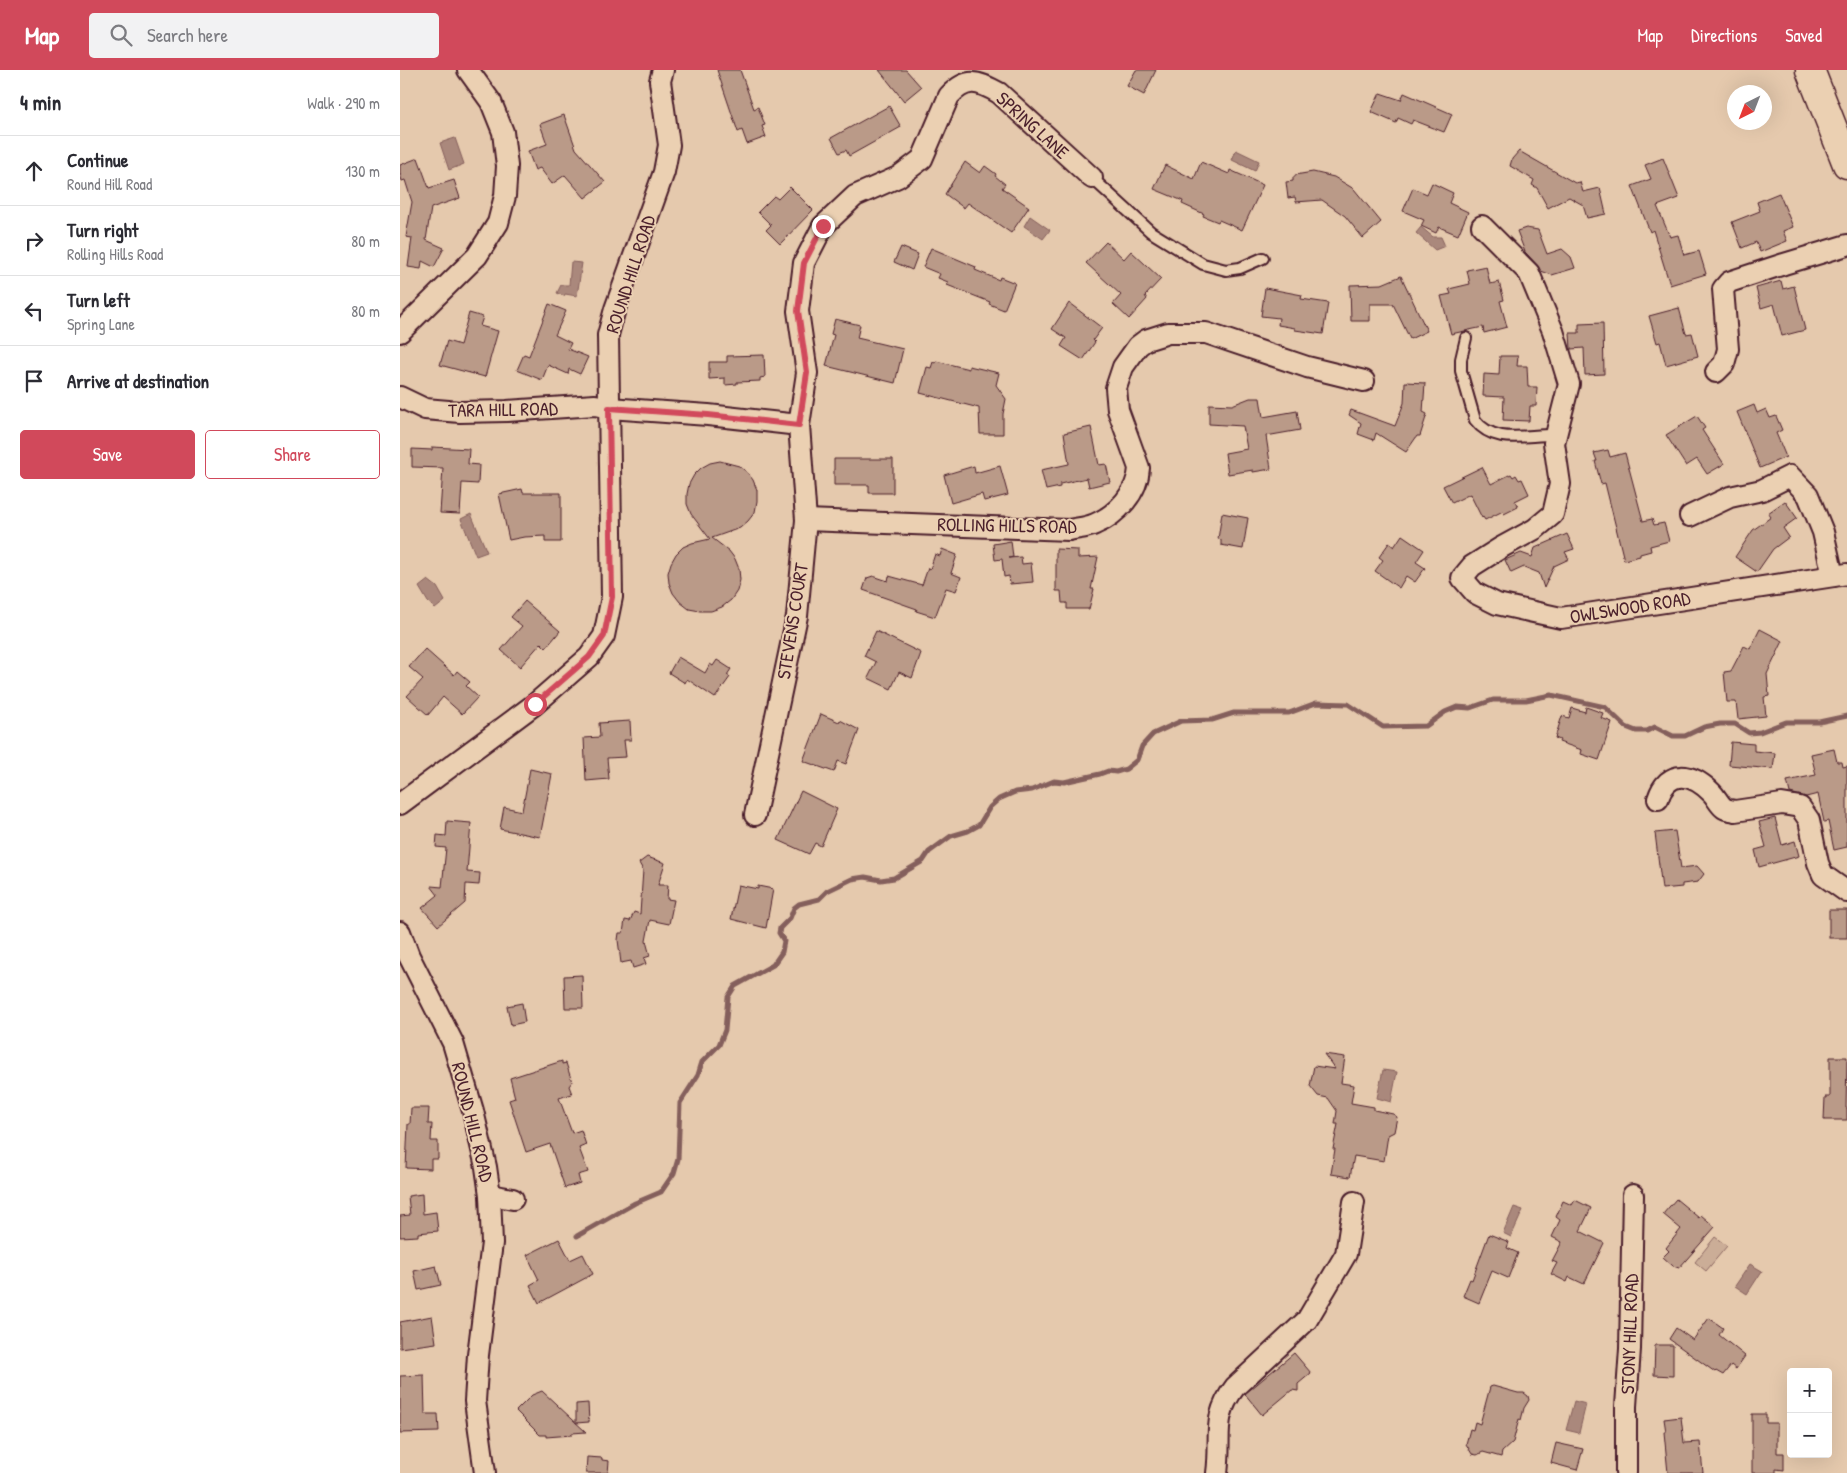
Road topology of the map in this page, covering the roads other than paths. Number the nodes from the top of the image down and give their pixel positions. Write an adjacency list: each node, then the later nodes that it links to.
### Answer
1 (468, 70): 9 (street)
2 (662, 70): 14 (street, ROUND HILL ROAD)
3 (1810, 70): 4 (main road)
4 (1847, 164)
5 (1092, 178): 8 (lane); 15 (street, SPRING LANE)
6 (1482, 226): 16 (street, OWLSWOOD ROAD)
7 (1847, 246): 11 (street)
8 (1263, 258)
9 (400, 332)
10 (1466, 338): 16 (lane)
11 (1716, 372)
12 (1364, 381): 18 (street, ROLLING HILLS ROAD)
13 (400, 397): 14 (street, TARA HILL ROAD)
14 (609, 408): 15 (street); 21 (street, ROUND HILL ROAD)
15 (799, 425): 18 (street, STEVENS COURT)
16 (1556, 435): 19 (street, OWLSWOOD ROAD)
17 (1690, 516): 19 (street)
18 (806, 520): 22 (street, STEVENS COURT)
19 (1840, 575)
20 (1658, 800): 23 (street)
21 (400, 804)
22 (755, 815)
23 (1847, 892)
24 (400, 932): 25 (street, ROUND HILL ROAD)
25 (490, 1195): 27 (street); 29 (street, ROUND HILL ROAD)
26 (1633, 1195): 31 (street, STONY HILL ROAD)
27 (513, 1199)
28 (1354, 1202): 30 (street)
29 (485, 1473)
30 (1217, 1473)
31 (1626, 1473)

